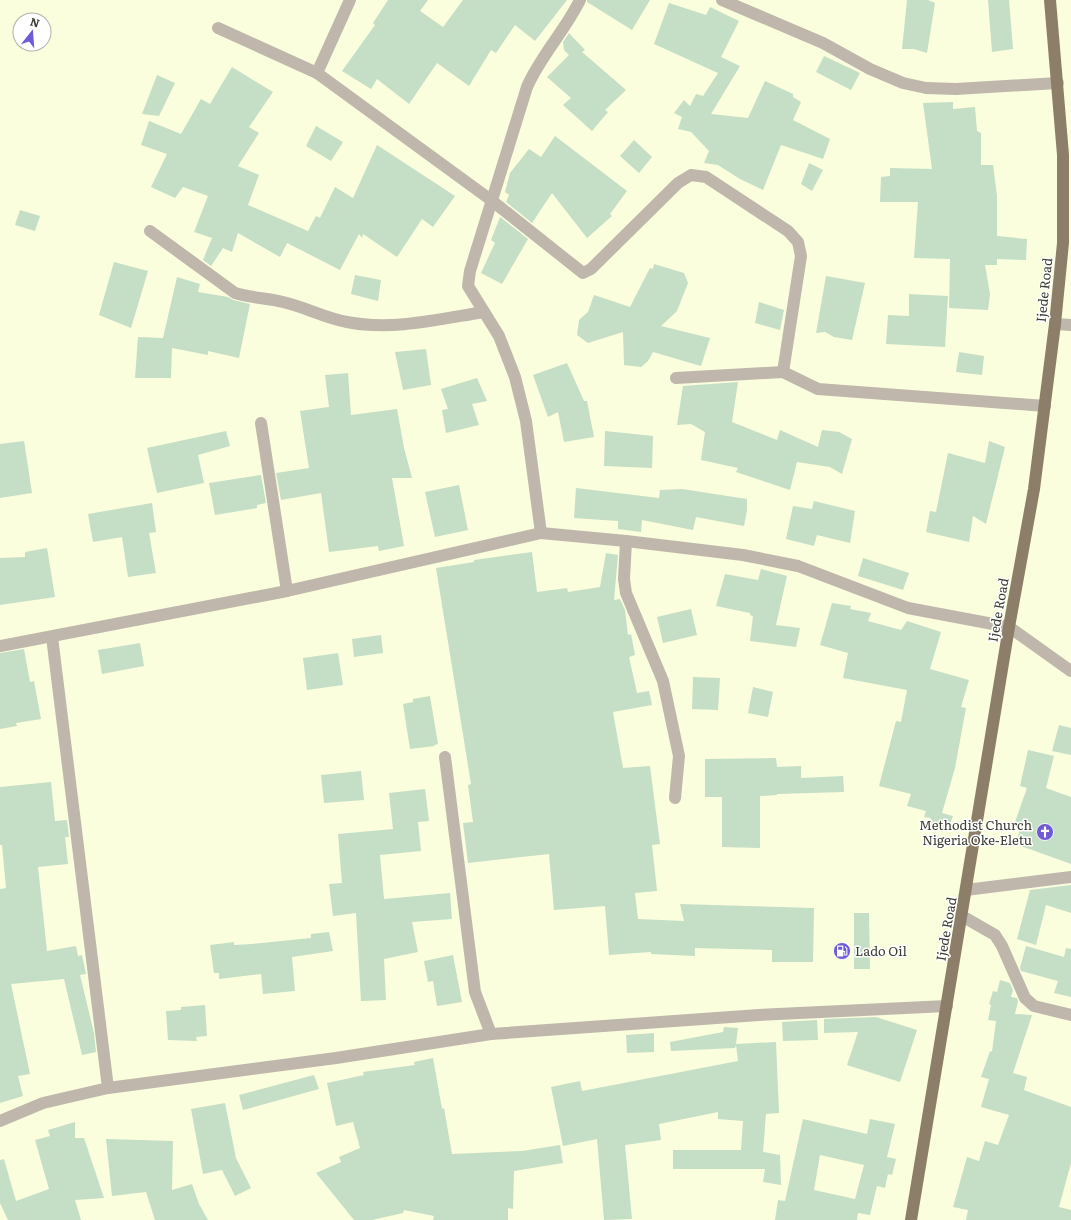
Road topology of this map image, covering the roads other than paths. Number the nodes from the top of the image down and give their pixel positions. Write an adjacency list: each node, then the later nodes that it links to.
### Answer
1 (350, 0): 6 (street)
2 (580, 0): 8 (street)
3 (722, 0): 7 (street)
4 (1050, 0): 7 (main road, Ijede Road)
5 (218, 28): 6 (street)
6 (317, 73): 8 (street)
7 (1058, 83): 11 (main road, Ijede Road)
8 (491, 200): 10 (street); 13 (street)
9 (150, 231): 10 (street)
10 (484, 312): 17 (street)
11 (1055, 324): 12 (street); 15 (main road, Ijede Road)
12 (1071, 325)
13 (783, 372): 14 (street); 15 (street)
14 (676, 378)
15 (1045, 406): 20 (main road, Ijede Road)
16 (262, 423): 19 (street)
17 (541, 533): 18 (street); 19 (street)
18 (626, 540): 20 (street); 25 (street)
19 (287, 591): 21 (street)
20 (1008, 627): 23 (street); 27 (main road, Ijede Road)
21 (52, 637): 22 (street); 32 (street)
22 (0, 646)
23 (1071, 671)
24 (445, 756): 31 (street)
25 (675, 798)
26 (1071, 877): 27 (street)
27 (966, 890): 28 (main road, Ijede Road)
28 (962, 916): 29 (main road, Ijede Road); 30 (street)
29 (947, 1006): 31 (street); 34 (main road, Ijede Road)
30 (1071, 1015)
31 (491, 1034): 32 (street)
32 (108, 1088): 33 (street)
33 (0, 1121)
34 (911, 1220)

